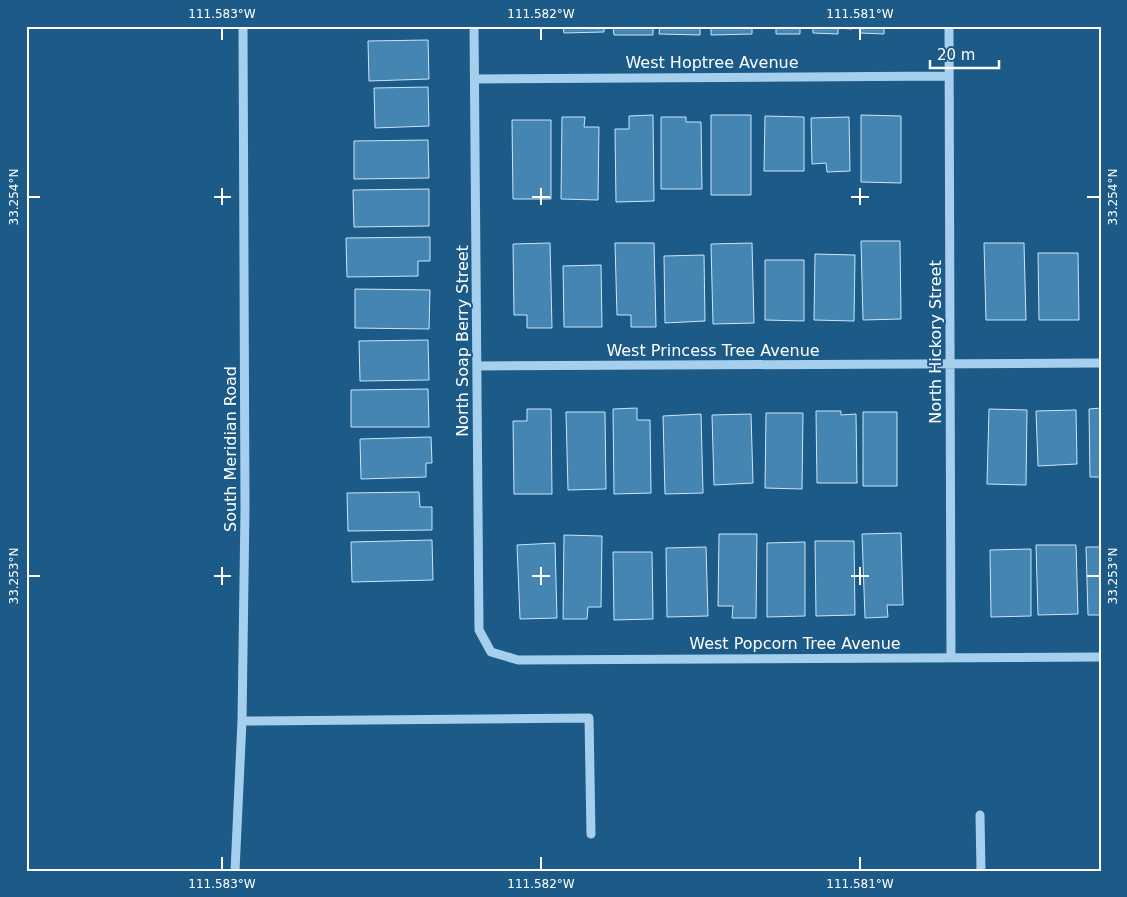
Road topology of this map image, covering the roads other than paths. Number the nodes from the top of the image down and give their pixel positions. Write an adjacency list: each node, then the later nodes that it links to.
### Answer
1 (243, 26): 12 (street, South Meridian Road)
2 (474, 26): 5 (street, North Soap Berry Street)
3 (949, 26): 4 (street, North Hickory Street)
4 (949, 76): 5 (street, West Hoptree Avenue); 7 (street, North Hickory Street)
5 (475, 79): 8 (street, North Soap Berry Street)
6 (1101, 363): 7 (street, West Princess Tree Avenue)
7 (950, 365): 8 (street, West Princess Tree Avenue); 11 (street, North Hickory Street)
8 (477, 366): 9 (street, North Soap Berry Street)
9 (490, 652): 11 (street, West Popcorn Tree Avenue)
10 (1101, 657): 11 (street, West Popcorn Tree Avenue)
11 (950, 658)
12 (242, 721): 14 (street); 15 (street, South Meridian Road)
13 (980, 815): 16 (street)
14 (591, 834)
15 (235, 871)
16 (981, 871)

